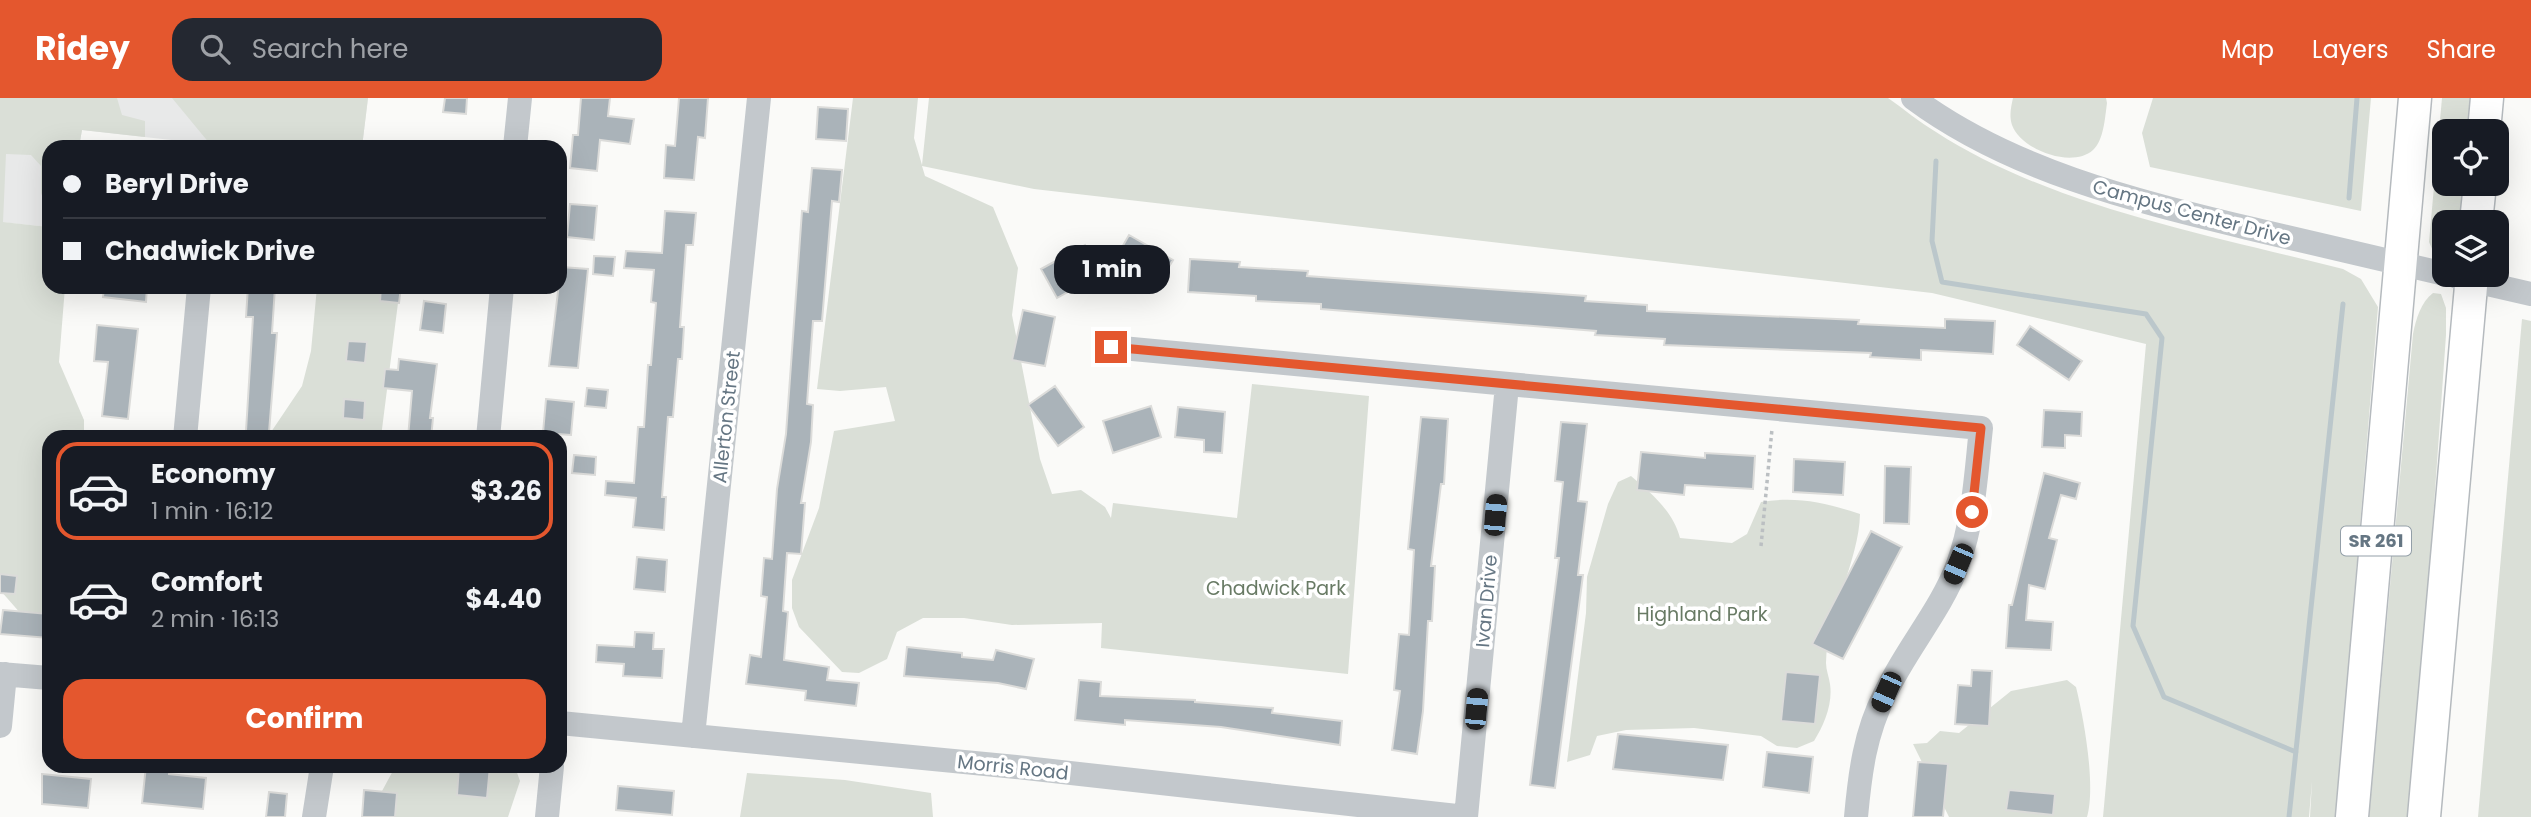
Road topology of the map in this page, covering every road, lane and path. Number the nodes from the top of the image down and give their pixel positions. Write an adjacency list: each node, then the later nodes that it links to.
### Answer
1 (520, 98): 7 (street)
2 (759, 98): 25 (street, Allerton Street)
3 (1913, 98): 8 (street, Campus Center Drive)
4 (2415, 98): 8 (main road, SR 261)
5 (2487, 98): 6 (main road)
6 (2485, 119)
7 (516, 140)
8 (2400, 264): 9 (street, Campus Center Drive); 32 (main road, SR 261)
9 (2432, 271)
10 (2458, 287): 33 (main road)
11 (2503, 287): 14 (street, Campus Center Drive)
12 (199, 294): 18 (street)
13 (501, 294): 19 (street)
14 (2531, 294)
15 (1111, 347): 16 (street)
16 (1507, 385): 30 (street, Ivan Drive); 31 (street)
17 (1773, 421): 20 (path)
18 (186, 430)
19 (489, 430)
20 (1761, 546)
21 (2, 674): 22 (street); 24 (street)
22 (42, 677)
23 (567, 724): 25 (street, Morris Road)
24 (0, 726)
25 (693, 736): 30 (street, Morris Road)
26 (321, 773): 28 (street)
27 (551, 773): 29 (street)
28 (314, 817)
29 (547, 817)
30 (1466, 817)
31 (1856, 817)
32 (2352, 817)
33 (2424, 817)

